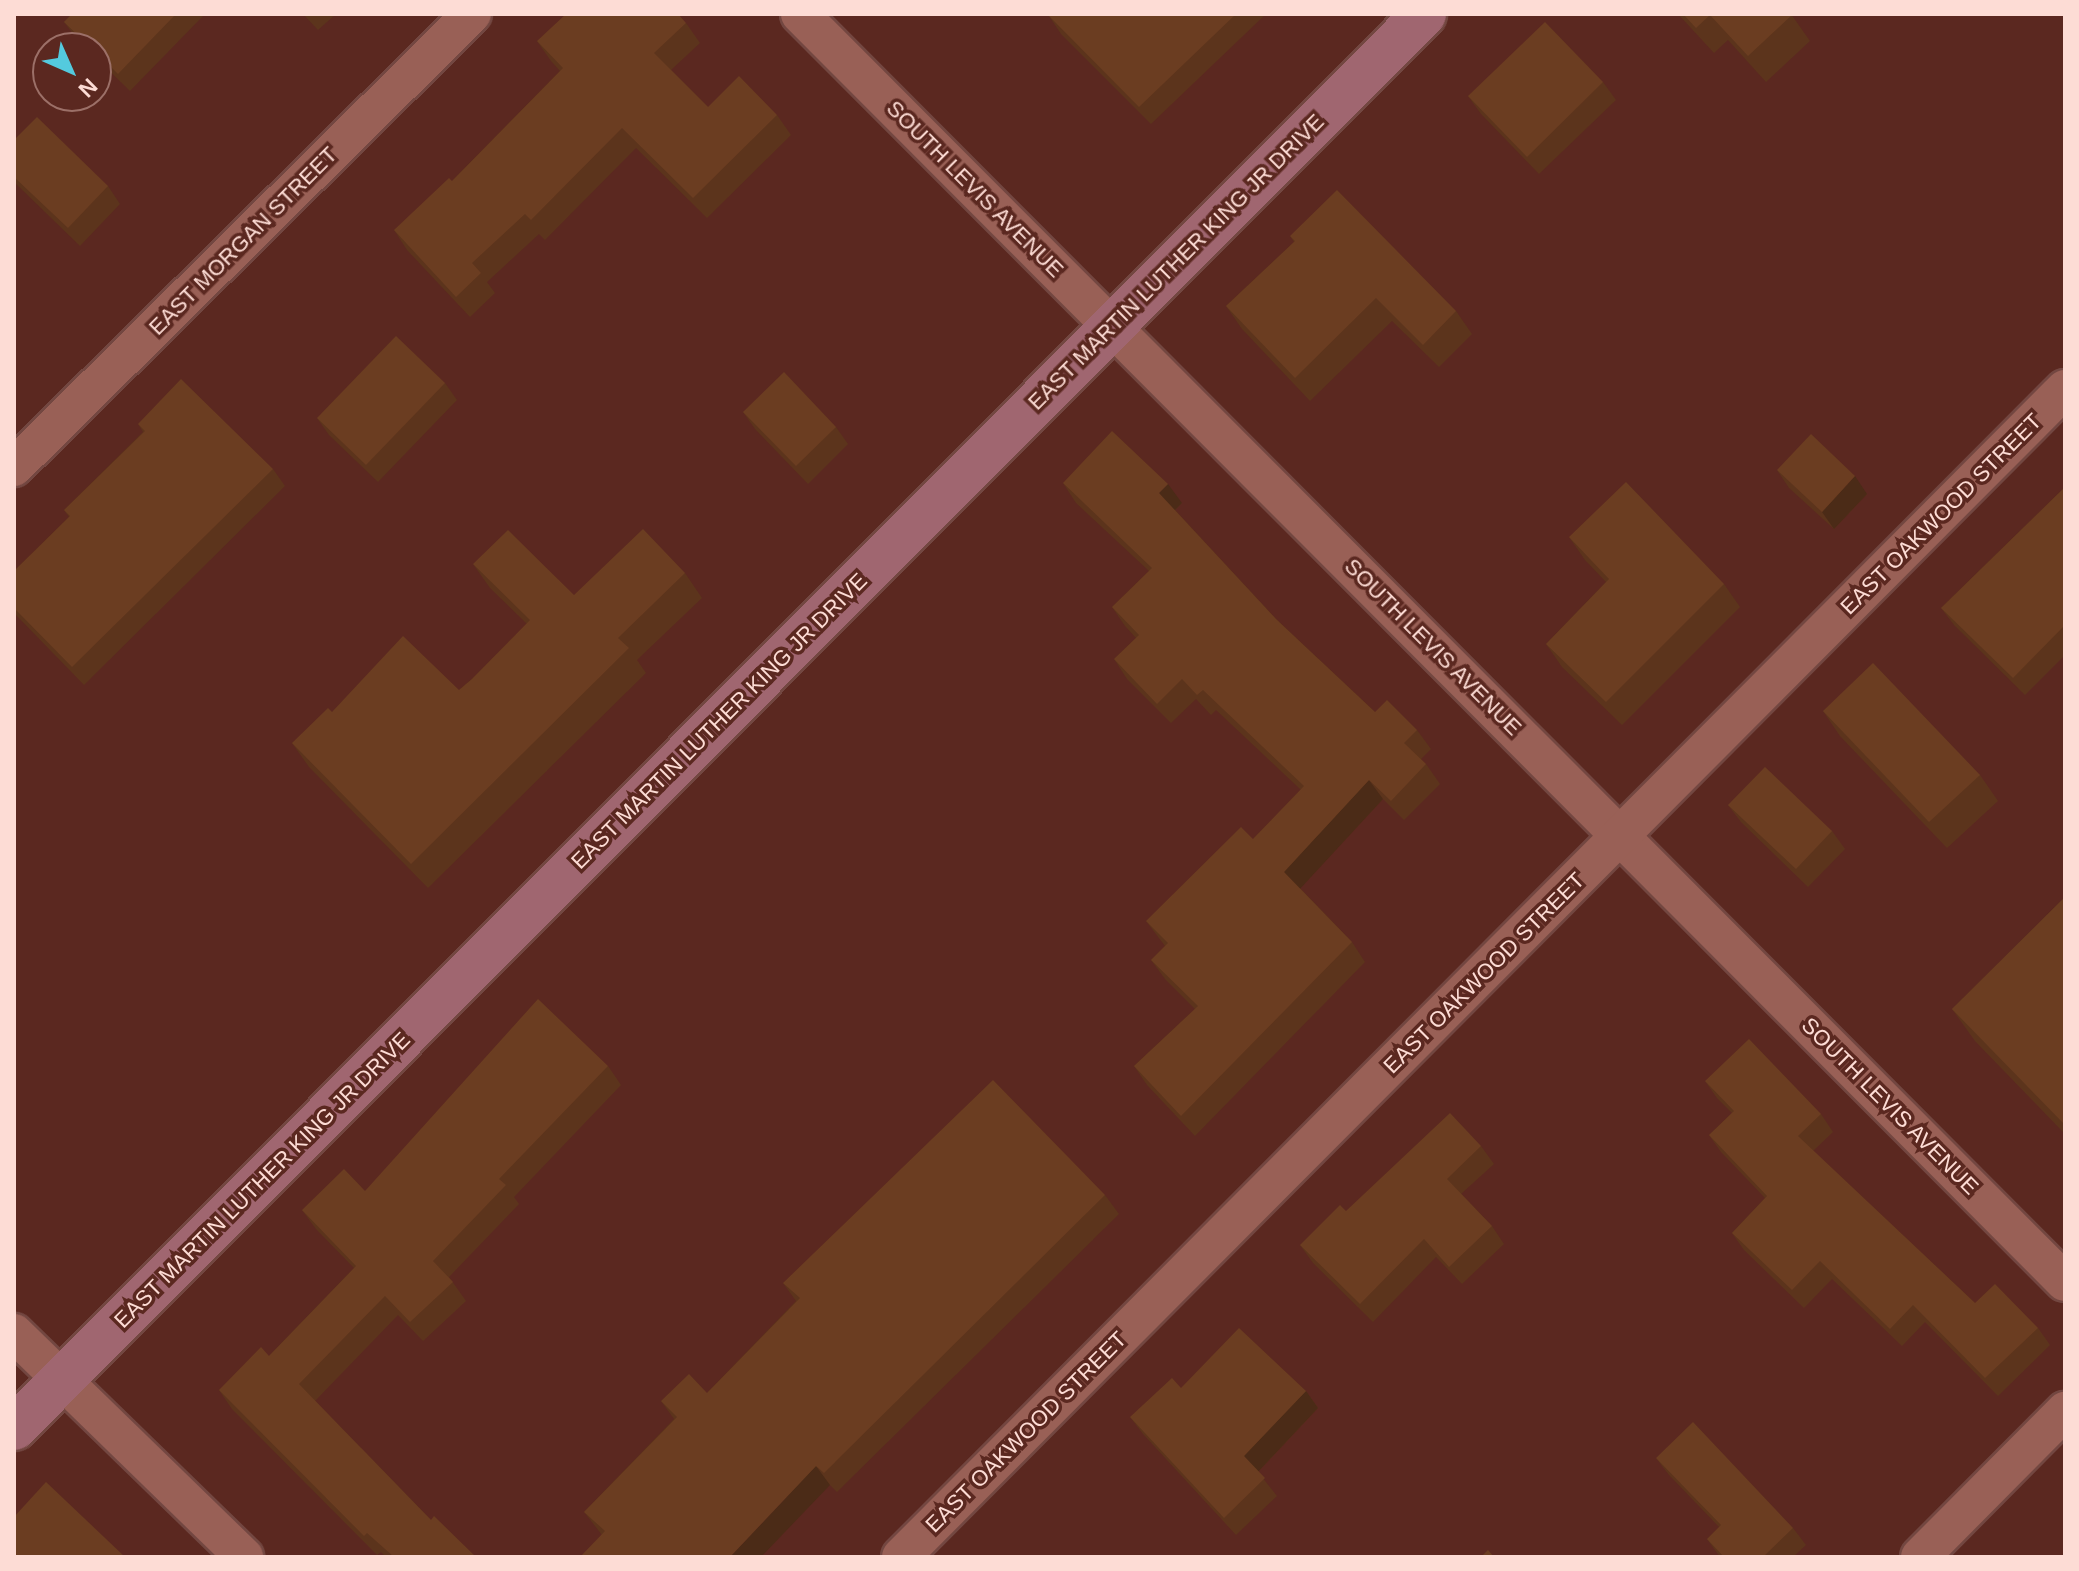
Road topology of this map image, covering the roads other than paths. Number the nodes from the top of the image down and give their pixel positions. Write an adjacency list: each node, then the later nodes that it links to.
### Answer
1 (472, 14): 6 (street, EAST MORGAN STREET)
2 (800, 14): 4 (street, SOUTH LEVIS AVENUE)
3 (1424, 14): 4 (street, EAST MARTIN LUTHER KING JR DRIVE)
4 (1112, 326): 7 (street, SOUTH LEVIS AVENUE); 10 (street, EAST MARTIN LUTHER KING JR DRIVE)
5 (2065, 389): 7 (street, EAST OAKWOOD STREET)
6 (14, 467)
7 (1621, 836): 8 (street, SOUTH LEVIS AVENUE); 14 (street, EAST OAKWOOD STREET)
8 (2065, 1282)
9 (14, 1333): 10 (street)
10 (63, 1380): 12 (street, EAST MARTIN LUTHER KING JR DRIVE); 13 (street)
11 (2065, 1411): 15 (street)
12 (14, 1428)
13 (244, 1557)
14 (901, 1557)
15 (1920, 1557)

